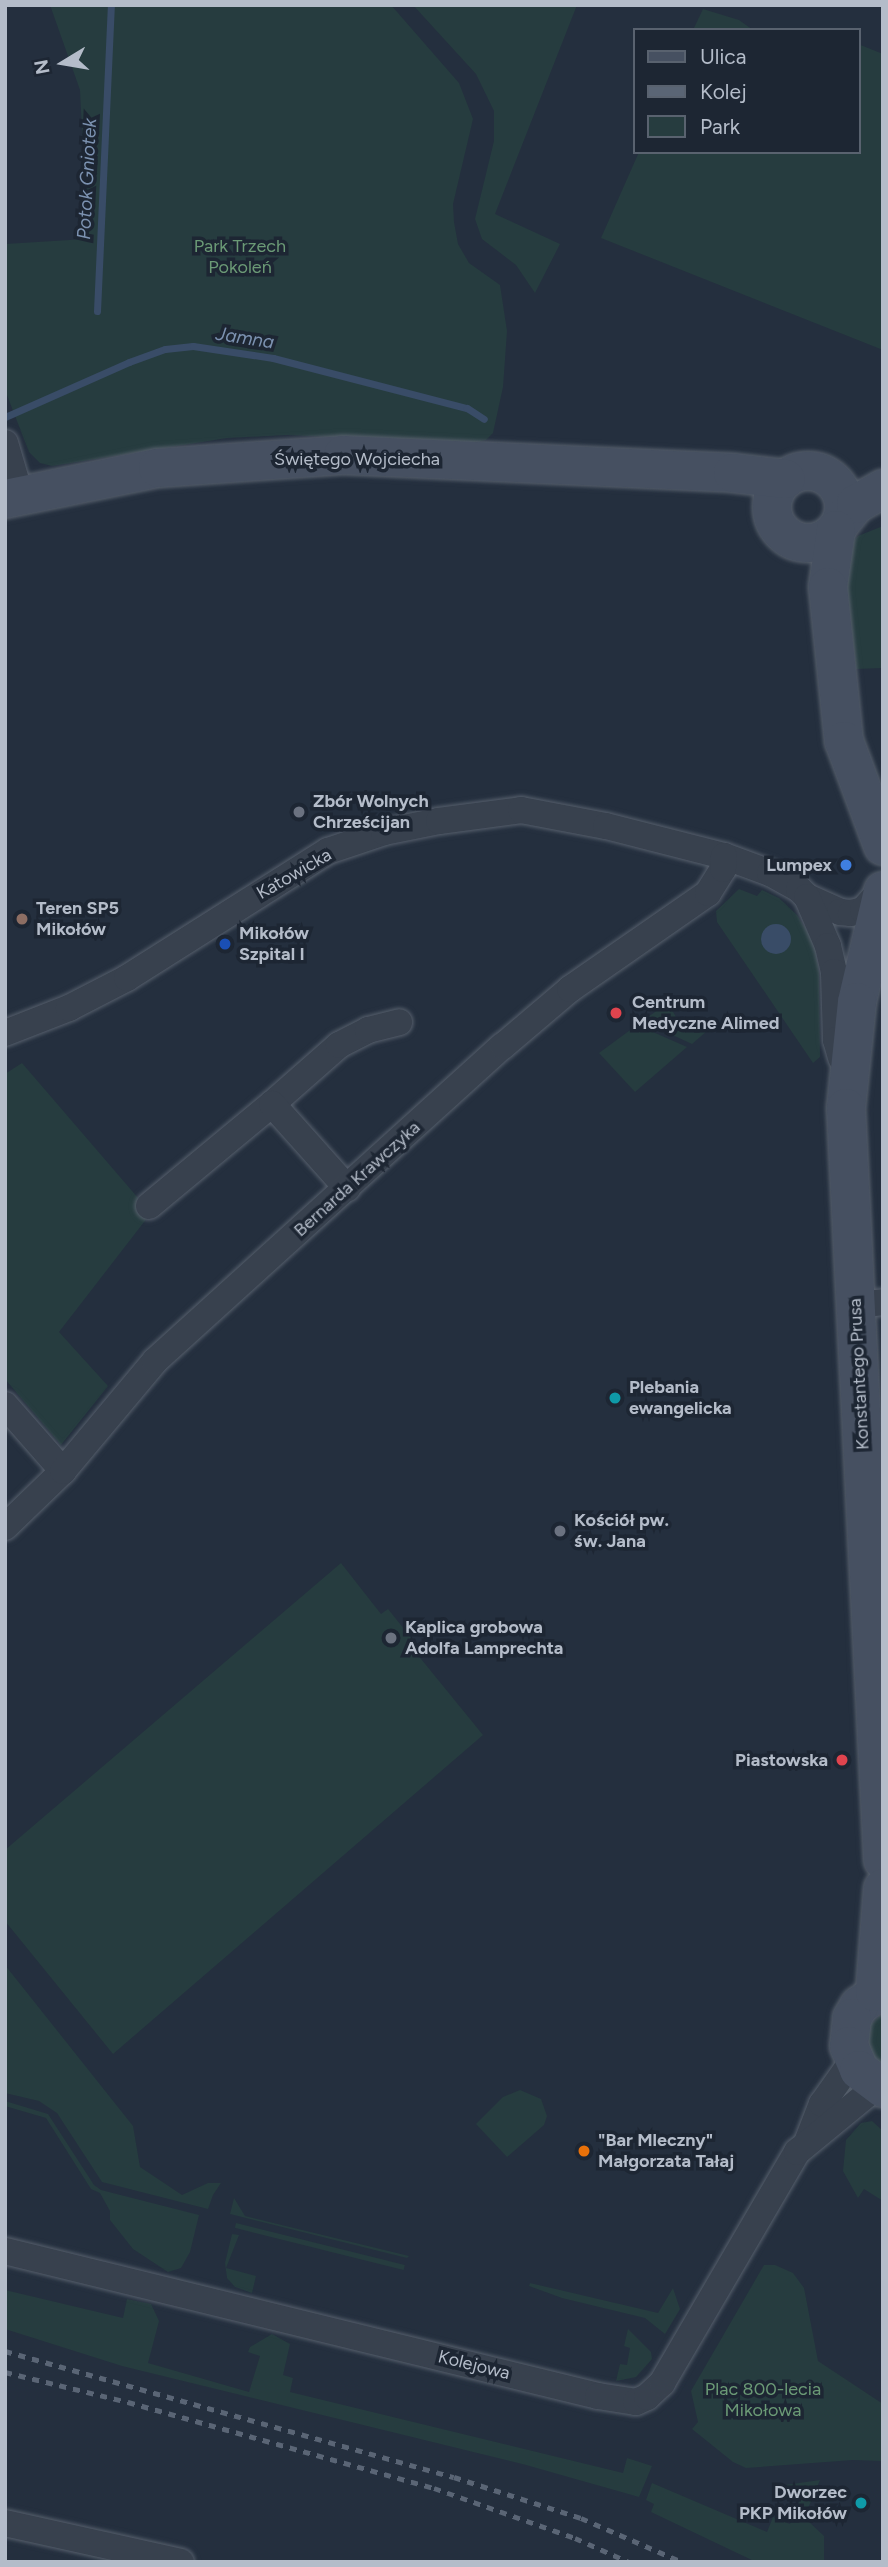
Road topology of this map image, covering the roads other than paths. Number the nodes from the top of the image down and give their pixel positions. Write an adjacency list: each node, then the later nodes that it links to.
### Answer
1 (5, 443): 6 (street)
2 (833, 481): 3 (street); 5 (street); 7 (street)
3 (883, 484)
4 (883, 489): 7 (street)
5 (779, 495): 6 (street, Świętego Wojciecha); 7 (street)
6 (13, 496)
7 (828, 532): 8 (street)
8 (883, 846)
9 (724, 856): 11 (street, Katowicka); 13 (street, Katowicka); 16 (street, Bernarda Krawczyka)
10 (883, 890): 11 (street, Katowicka); 14 (street, Konstantego Prusa)
11 (807, 897): 14 (street, Katowicka)
12 (399, 1022): 15 (street)
13 (7, 1034)
14 (848, 1083): 18 (street, Konstantego Prusa)
15 (272, 1104): 16 (street); 17 (street)
16 (347, 1188): 21 (street, Bernarda Krawczyka)
17 (149, 1206)
18 (869, 1303): 20 (street, Konstantego Prusa)
19 (5, 1405): 21 (street)
20 (873, 1432): 23 (street, Konstantego Prusa)
21 (63, 1471): 22 (street, Bernarda Krawczyka)
22 (5, 1527)
23 (883, 1860)
24 (883, 1888): 25 (street)
25 (879, 1990): 26 (street)
26 (871, 2078): 27 (street, Kolejowa); 27 (street, Kolejowa)
27 (808, 2140): 28 (street, Kolejowa)
28 (5, 2251)
29 (5, 2523): 30 (street)
30 (181, 2562)

